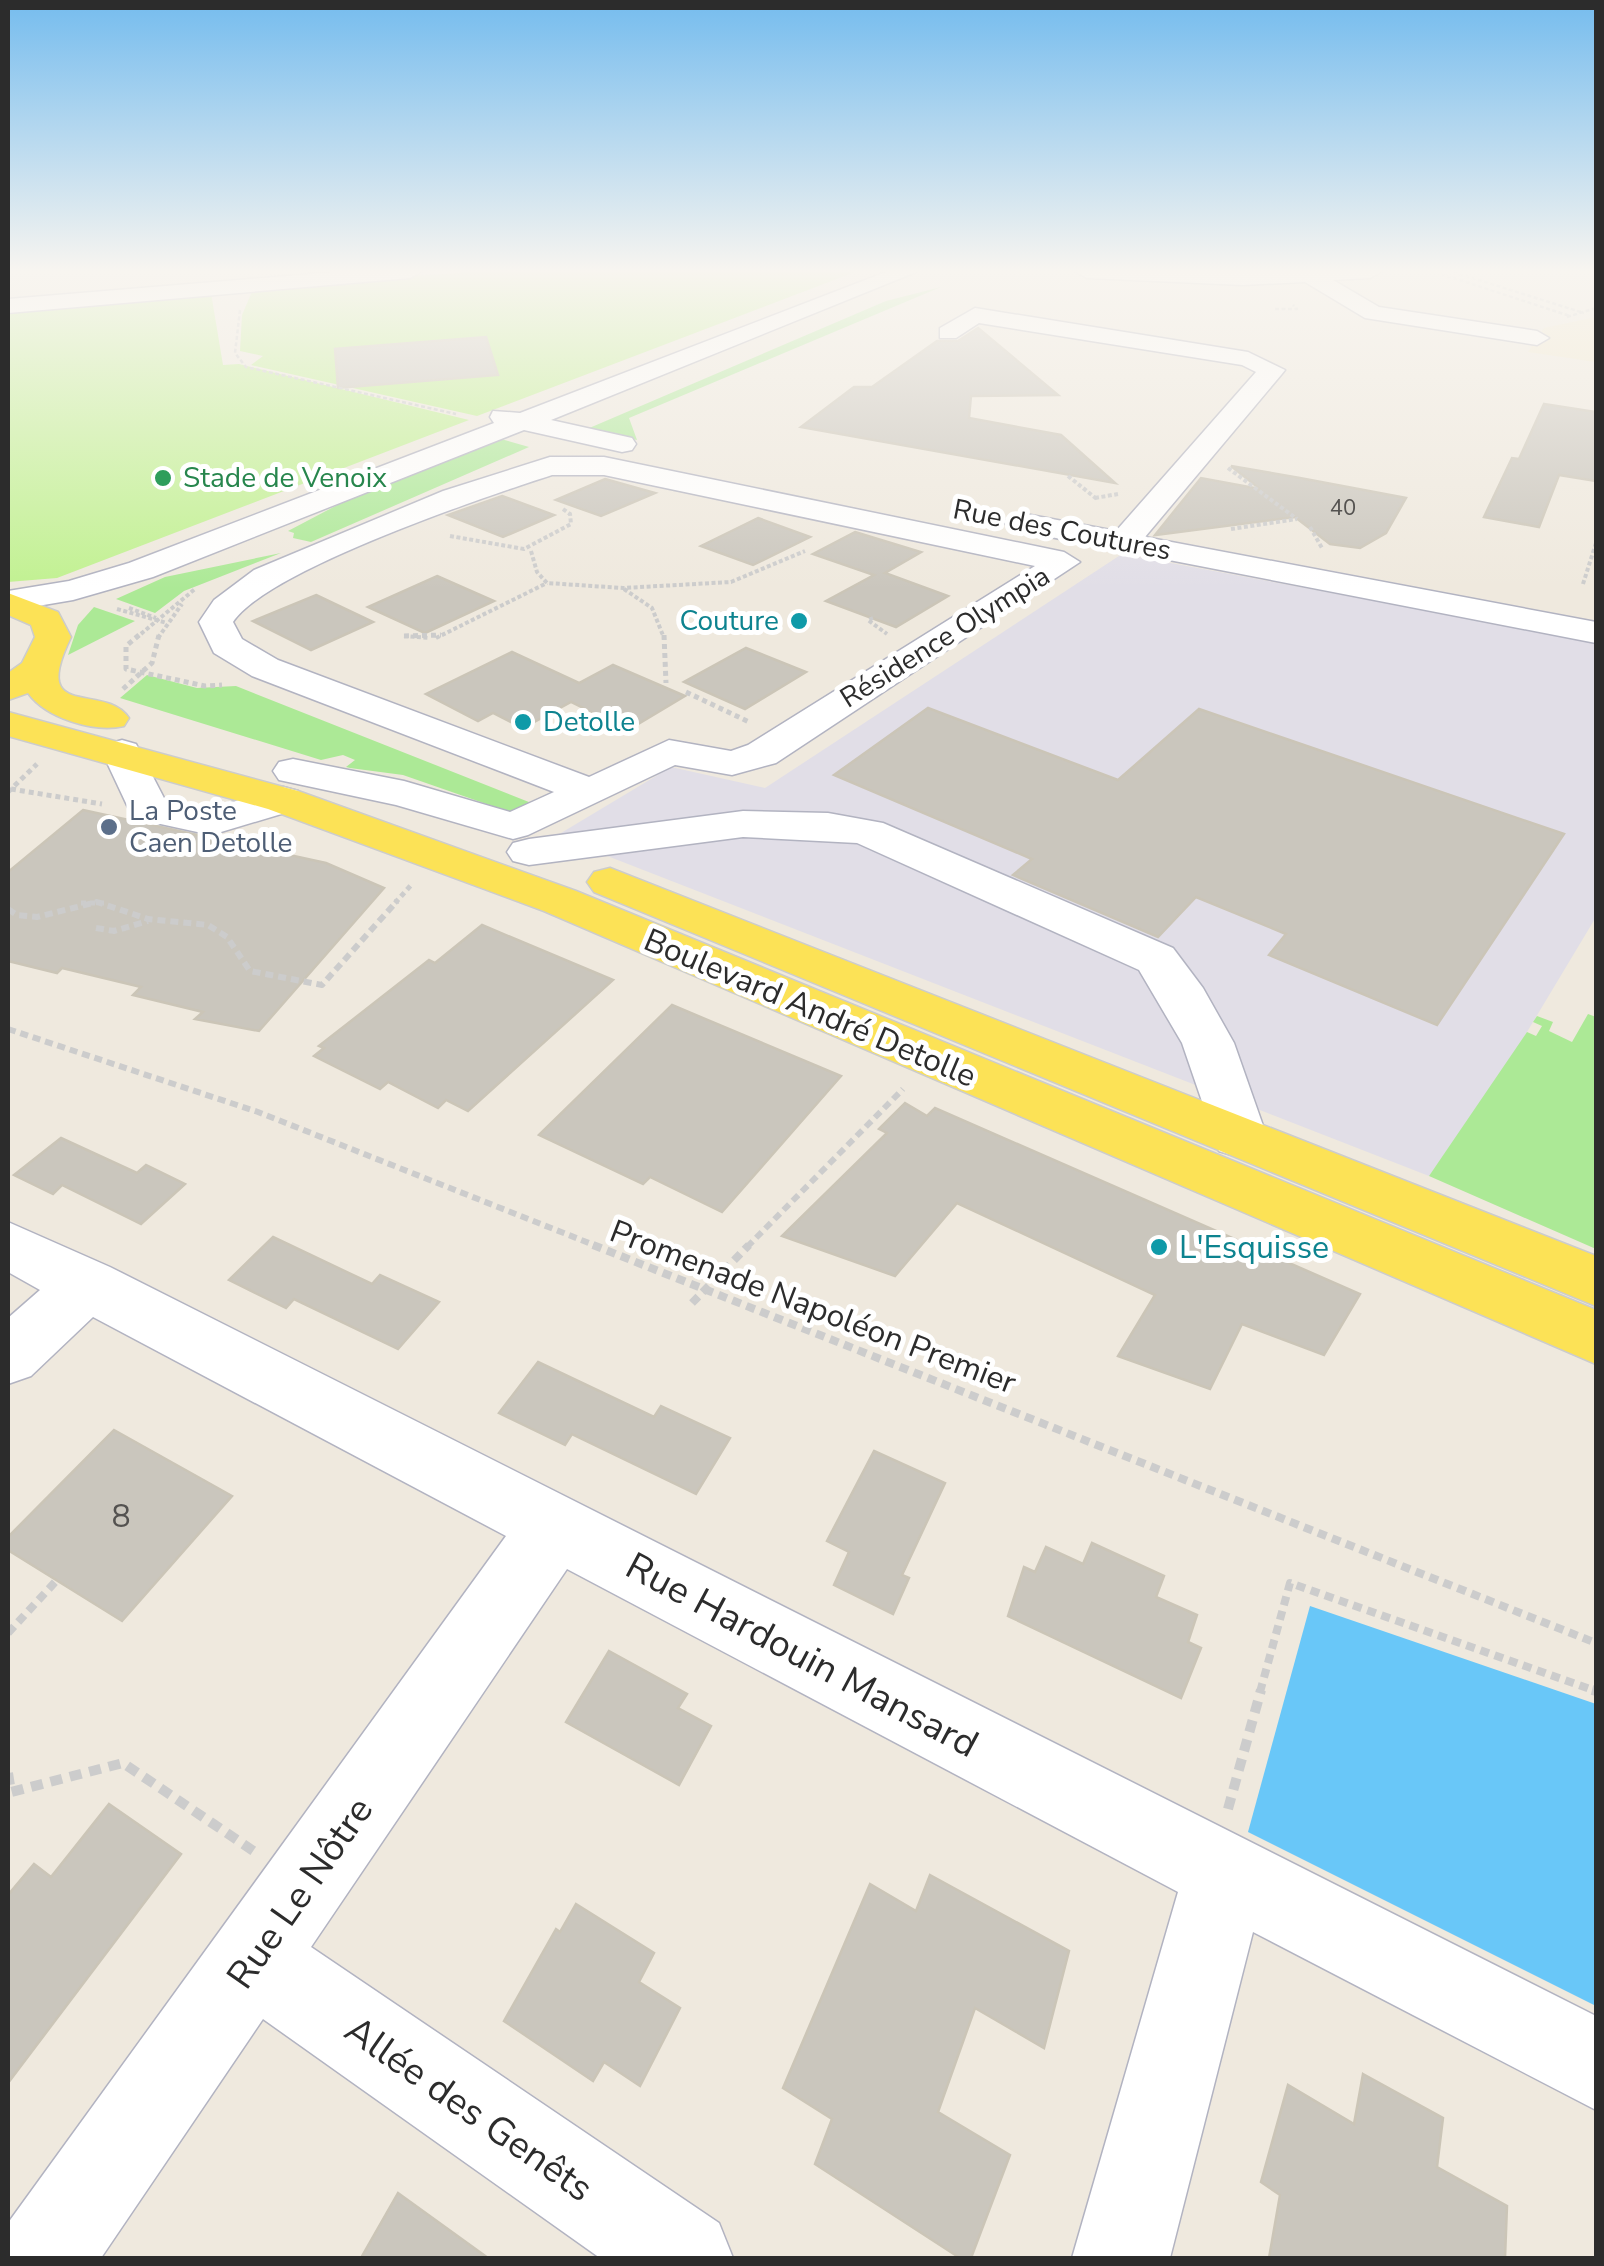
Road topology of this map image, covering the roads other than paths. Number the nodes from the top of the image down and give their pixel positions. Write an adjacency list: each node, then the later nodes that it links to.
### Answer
1 (611, 378): 4 (street)
2 (625, 378): 4 (street)
3 (1265, 378): 7 (street)
4 (505, 420): 5 (street, Rue des Coutures); 10 (street)
5 (664, 452): 6 (street); 7 (street, Rue des Coutures)
6 (630, 472): 8 (street, Résidence Olympia); 9 (street, Résidence Olympia)
7 (1111, 539): 9 (street); 12 (street, Rue des Coutures)
8 (316, 554): 10 (street); 17 (street, Résidence Olympia)
9 (1064, 562): 17 (street, Résidence Olympia)
10 (169, 564): 11 (street); 13 (street)
11 (8, 602): 13 (main road, Boulevard André Detolle)
12 (1596, 632)
13 (32, 665): 16 (main road, Boulevard André Detolle)
14 (8, 724): 15 (main road, Boulevard André Detolle)
15 (122, 752): 16 (main road, Boulevard André Detolle); 16 (street)
16 (288, 785): 17 (street); 18 (main road, Boulevard André Detolle); 19 (main road, Boulevard André Detolle)
17 (591, 792)
18 (529, 852): 19 (main road, Boulevard André Detolle); 20 (street)
19 (854, 1004): 20 (main road, Boulevard André Detolle); 24 (main road, Boulevard André Detolle)
20 (1239, 1137): 22 (main road, Boulevard André Detolle)
21 (8, 1245): 23 (street, Rue Hardouin Mansard)
22 (1596, 1282)
23 (88, 1284): 25 (street); 26 (street, Rue Hardouin Mansard)
24 (1596, 1338)
25 (8, 1357)
26 (555, 1526): 27 (street, Rue Hardouin Mansard); 28 (street, Rue Le Nôtre)
27 (1224, 1875): 29 (street, Rue Hardouin Mansard); 32 (street)
28 (288, 1983): 30 (street, Rue Le Nôtre); 31 (street, Allée des Genêts)
29 (1596, 2064)
30 (43, 2258)
31 (684, 2258)
32 (1120, 2258)

